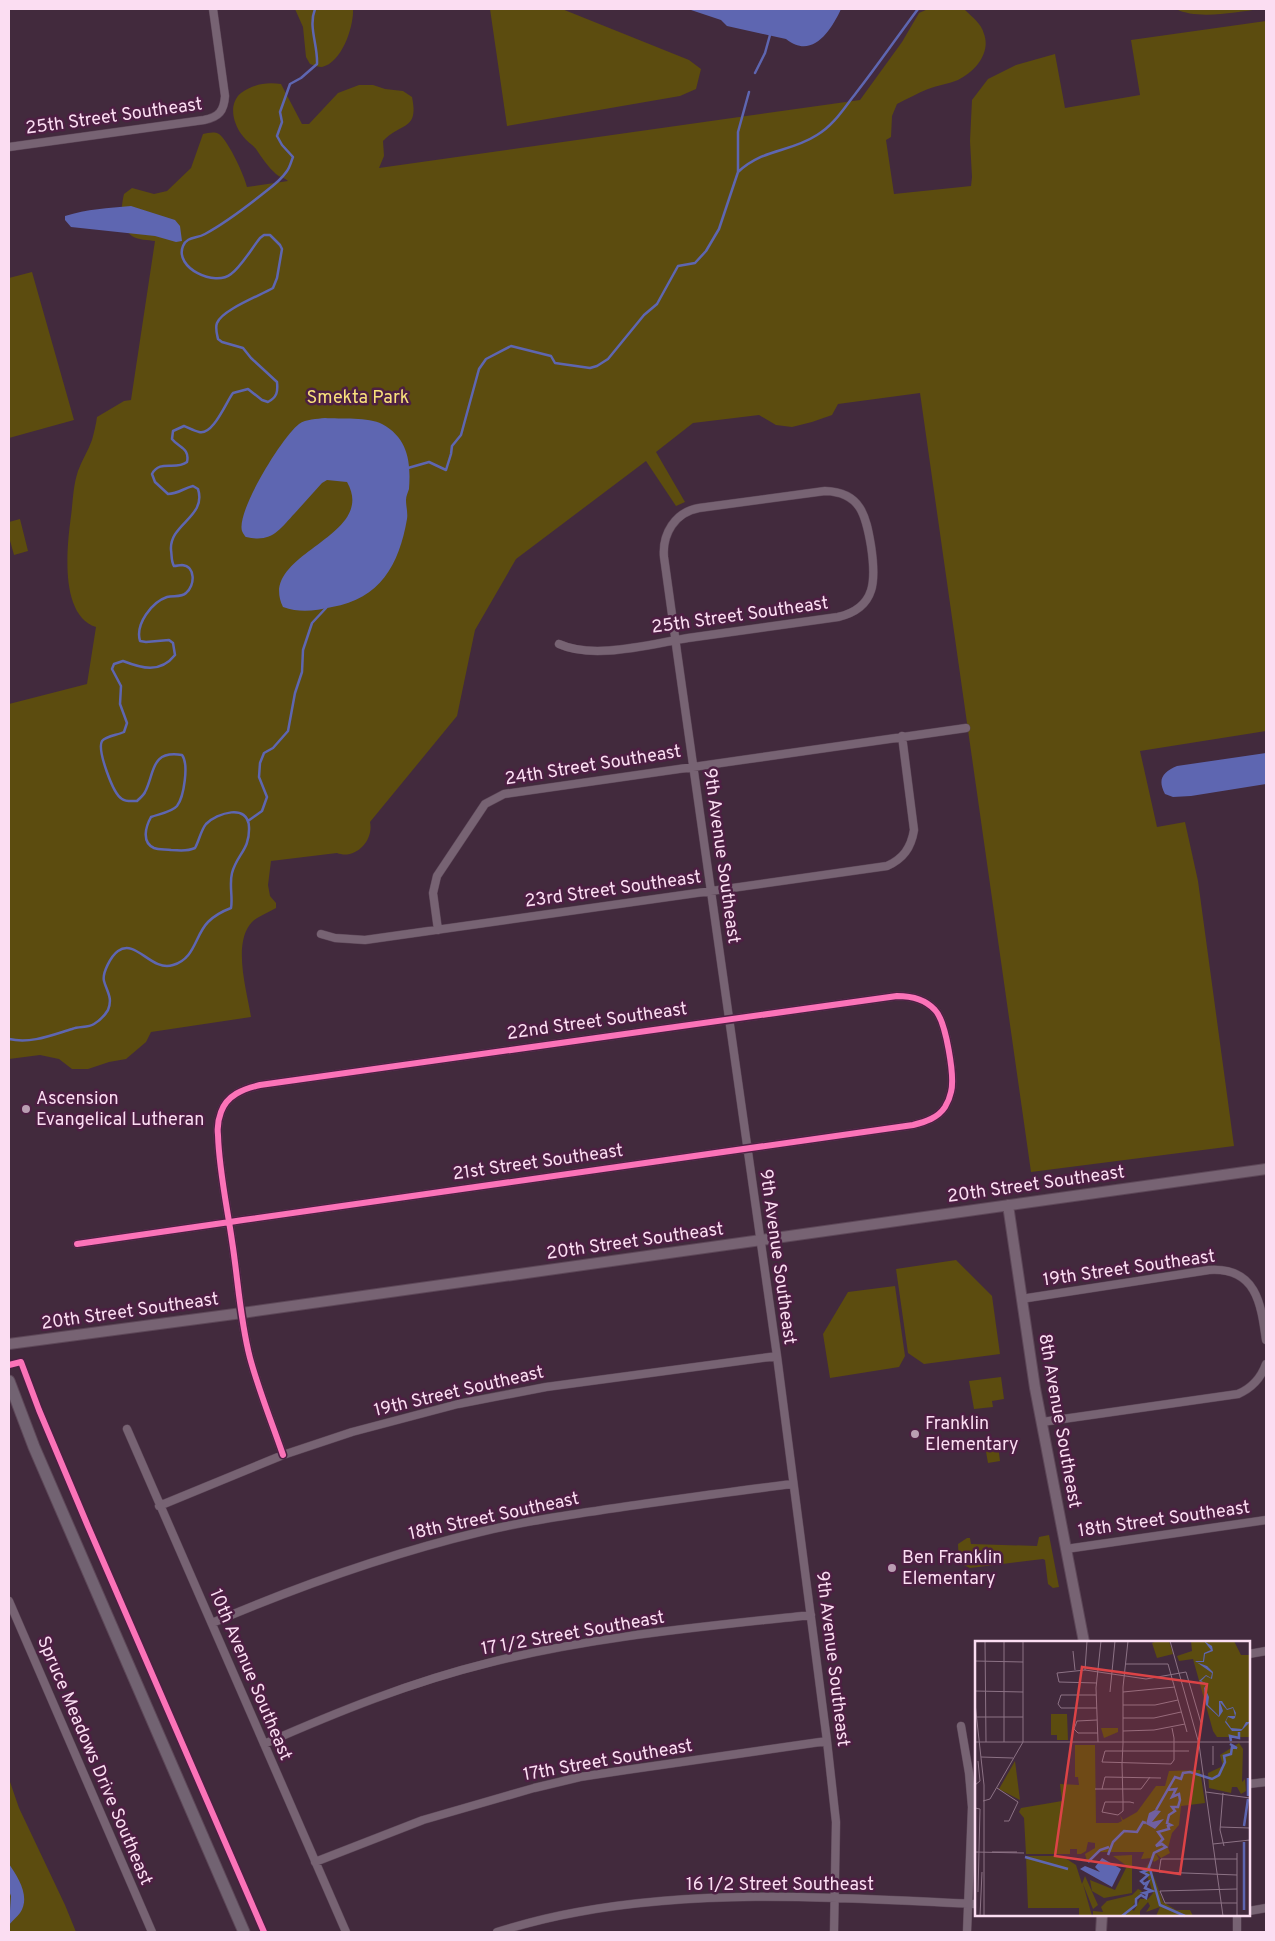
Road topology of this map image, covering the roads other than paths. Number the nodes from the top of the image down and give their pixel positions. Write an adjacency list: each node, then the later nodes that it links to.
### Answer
1 (213, 9): 2 (street, 25th Street Southeast)
2 (9, 147)
3 (668, 530): 4 (street, 9th Avenue Southeast); 4 (street, 25th Street Southeast)
4 (675, 640): 5 (street, 25th Street Southeast); 8 (street, 9th Avenue Southeast)
5 (559, 644)
6 (966, 728): 7 (street, 24th Street Southeast)
7 (902, 736): 8 (street, 24th Street Southeast); 9 (street, 23rd Street Southeast)
8 (693, 766): 9 (street, 9th Avenue Southeast); 10 (street, 24th Street Southeast)
9 (711, 891): 10 (street, 23rd Street Southeast); 12 (street, 9th Avenue Southeast)
10 (438, 930): 11 (street, 23rd Street Southeast)
11 (321, 934)
12 (730, 1018): 13 (street, 22nd Street Southeast); 14 (street, 9th Avenue Southeast); 17 (street, 22nd Street Southeast)
13 (949, 1054): 14 (street, 21st Street Southeast)
14 (746, 1148): 17 (street, 21st Street Southeast); 18 (street, 9th Avenue Southeast)
15 (1266, 1169): 16 (street, 20th Street Southeast)
16 (1008, 1205): 18 (street, 20th Street Southeast); 20 (street, 8th Avenue Southeast)
17 (230, 1222): 19 (street, 21st Street Southeast); 21 (street)
18 (760, 1241): 21 (street, 20th Street Southeast); 24 (street, 9th Avenue Southeast)
19 (77, 1244)
20 (1021, 1299): 22 (street, 19th Street Southeast); 27 (street, 8th Avenue Southeast)
21 (242, 1313): 23 (street, 20th Street Southeast); 29 (street)
22 (1266, 1340)
23 (9, 1344)
24 (777, 1356): 29 (street, 19th Street Southeast); 30 (street, 9th Avenue Southeast)
25 (1266, 1364): 27 (street)
26 (9, 1381): 53 (main road)
27 (1042, 1422): 33 (street, 8th Avenue Southeast)
28 (127, 1429): 31 (street, 10th Avenue Southeast)
29 (284, 1455): 31 (street, 19th Street Southeast)
30 (793, 1484): 35 (street, 9th Avenue Southeast); 36 (street, 18th Street Southeast)
31 (159, 1506): 36 (street, 10th Avenue Southeast)
32 (1266, 1520): 33 (street, 18th Street Southeast)
33 (1066, 1549): 37 (street, 8th Avenue Southeast)
34 (9, 1601): 52 (street, Spruce Meadows Drive Southeast)
35 (811, 1614): 41 (street, 9th Avenue Southeast); 42 (street, 17 1/2 Street Southeast)
36 (212, 1623): 42 (street, 10th Avenue Southeast)
37 (1084, 1641)
38 (1266, 1651): 39 (street)
39 (1250, 1654)
40 (961, 1726): 47 (street)
41 (827, 1741): 45 (street, 17th Street Southeast); 46 (street, 9th Avenue Southeast)
42 (264, 1744): 45 (street, 10th Avenue Southeast)
43 (1266, 1782): 44 (street)
44 (1250, 1784)
45 (315, 1862): 54 (street, 10th Avenue Southeast)
46 (834, 1898): 47 (street, 16 1/2 Street Southeast); 55 (street, 16 1/2 Street Southeast); 56 (street, 9th Avenue Southeast)
47 (972, 1904): 57 (street)
48 (1266, 1908): 49 (street)
49 (1250, 1911)
50 (1102, 1916): 58 (street)
51 (1237, 1916): 59 (street)
52 (152, 1932)
53 (244, 1932)
54 (346, 1932)
55 (497, 1932)
56 (834, 1932)
57 (967, 1932)
58 (1101, 1932)
59 (1237, 1932)

